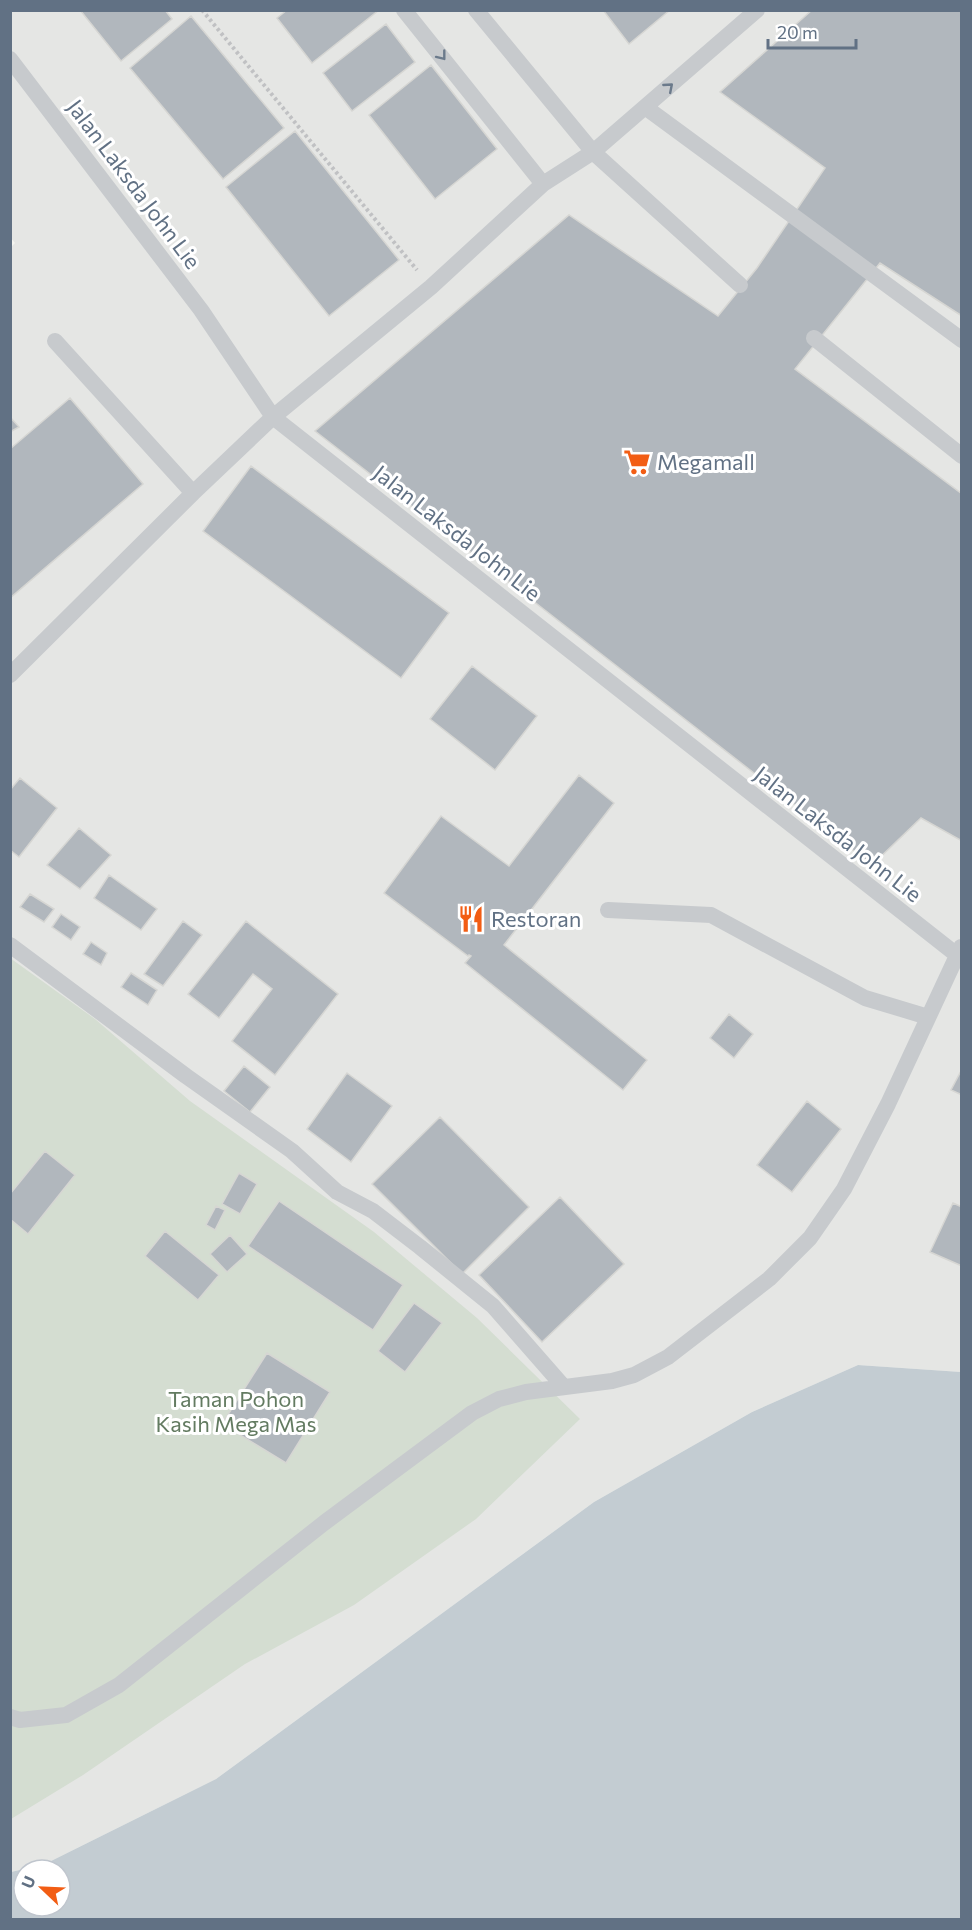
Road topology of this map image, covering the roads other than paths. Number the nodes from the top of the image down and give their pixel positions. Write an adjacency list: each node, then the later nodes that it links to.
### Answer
1 (404, 10): 7 (lane, one-way to 7)
2 (476, 10): 6 (lane)
3 (757, 10): 5 (lane, one-way to 3)
4 (10, 59): 12 (lane, Jalan Laksda John Lie)
5 (645, 107): 6 (lane); 10 (lane)
6 (593, 152): 7 (lane); 8 (lane)
7 (543, 184): 12 (lane)
8 (740, 285)
9 (814, 338): 13 (lane)
10 (962, 340)
11 (55, 341): 14 (lane)
12 (273, 417): 14 (lane); 18 (lane, Jalan Laksda John Lie)
13 (962, 456)
14 (193, 493): 15 (lane)
15 (10, 675)
16 (609, 910): 19 (lane)
17 (10, 945): 20 (lane)
18 (960, 954): 19 (lane)
19 (928, 1017): 20 (lane)
20 (563, 1386): 21 (lane)
21 (10, 1717)

